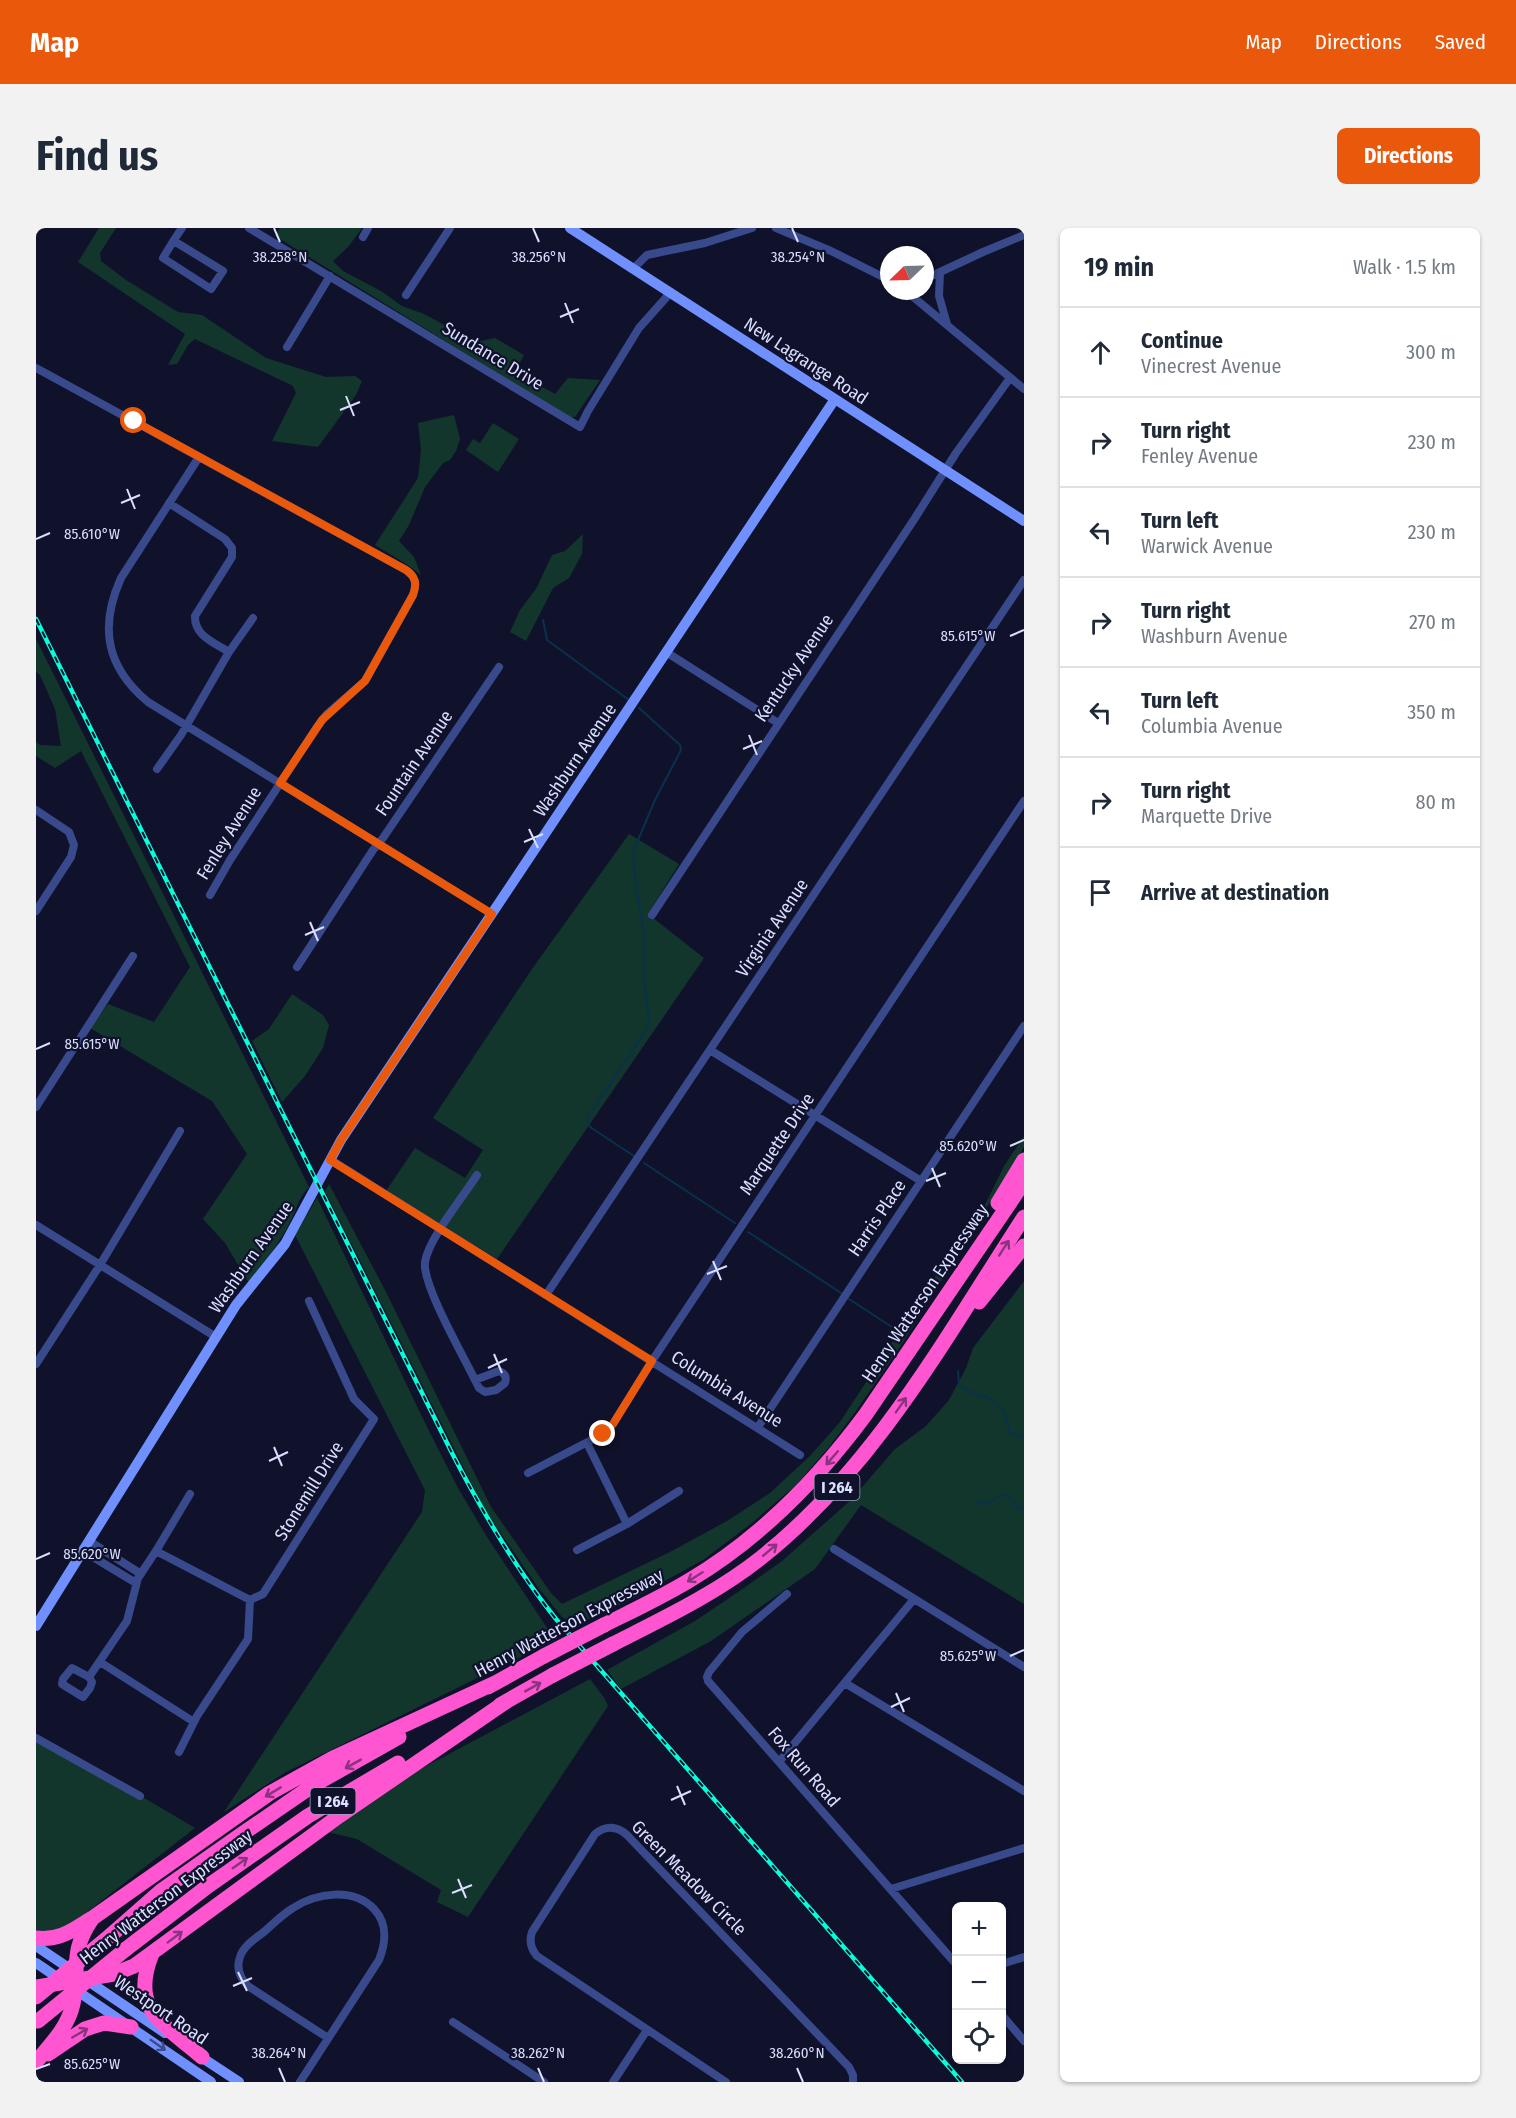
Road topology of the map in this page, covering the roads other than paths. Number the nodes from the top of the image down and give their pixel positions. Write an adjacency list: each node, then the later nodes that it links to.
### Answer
1 (182, 228): 10 (street)
2 (249, 228): 14 (street, Sundance Drive)
3 (368, 228): 9 (street)
4 (450, 228): 17 (street)
5 (570, 228): 11 (street, New Lagrange Road)
6 (752, 228): 11 (street)
7 (776, 228): 15 (street)
8 (1024, 235): 12 (street)
9 (363, 237)
10 (174, 241): 10 (street)
11 (634, 268): 16 (street, New Lagrange Road)
12 (939, 273): 13 (street); 19 (street)
13 (934, 275)
14 (330, 276): 16 (street, Sundance Drive); 20 (street)
15 (880, 276)
16 (671, 292): 24 (street, New Lagrange Road)
17 (406, 295)
18 (917, 300): 19 (street)
19 (948, 324): 22 (street)
20 (287, 347)
21 (36, 368): 25 (street)
22 (1010, 378): 23 (street); 26 (street, Kentucky Avenue)
23 (1024, 389)
24 (835, 399): 26 (street, New Lagrange Road); 32 (street, Washburn Avenue)
25 (199, 457): 27 (street); 37 (street, Fenley Avenue)
26 (945, 470): 28 (street, New Lagrange Road); 34 (street, Kentucky Avenue)
27 (169, 503): 31 (street); 35 (street)
28 (1024, 521)
29 (1024, 580): 48 (street, Virginia Avenue)
30 (253, 618): 31 (street)
31 (229, 652): 35 (street)
32 (666, 652): 34 (street); 43 (street, Washburn Avenue)
33 (499, 667): 40 (street, Fountain Avenue)
34 (778, 723): 44 (street, Kentucky Avenue)
35 (186, 725): 36 (street); 37 (street)
36 (157, 769)
37 (280, 783): 40 (street); 41 (street, Fenley Avenue)
38 (1024, 801): 50 (street, Marquette Drive)
39 (36, 810): 42 (street)
40 (379, 844): 43 (street); 46 (street, Fountain Avenue)
41 (210, 895)
42 (36, 911)
43 (492, 914): 52 (street, Washburn Avenue)
44 (652, 915)
45 (133, 956): 49 (street)
46 (297, 967)
47 (1024, 1026): 55 (street, Harris Place)
48 (710, 1050): 50 (street); 62 (street, Virginia Avenue)
49 (36, 1107)
50 (814, 1116): 55 (street); 66 (street, Marquette Drive)
51 (180, 1131): 61 (street)
52 (330, 1160): 59 (street, Columbia Avenue); 64 (street, Washburn Avenue)
53 (1024, 1160): 65 (highway)
54 (477, 1175): 59 (street)
55 (921, 1181): 70 (street, Harris Place)
56 (1024, 1182): 65 (highway, Henry Watterson Expressway / I 264)
57 (1024, 1217): 68 (highway, Henry Watterson Expressway / I 264, one-way to 57)
58 (36, 1224): 61 (street)
59 (441, 1229): 62 (street, Columbia Avenue); 69 (street)
60 (1024, 1246): 68 (highway)
61 (100, 1265): 64 (street); 67 (street)
62 (546, 1295): 66 (street, Columbia Avenue)
63 (309, 1301): 85 (street, Stonemill Drive)
64 (216, 1338): 77 (street, Washburn Avenue)
65 (914, 1342): 90 (highway, Henry Watterson Expressway / I 264, one-way to 90, bridge)
66 (652, 1361): 70 (street, Columbia Avenue); 71 (street, Marquette Drive)
67 (36, 1364)
68 (927, 1368): 92 (highway, Henry Watterson Expressway / I 264, one-way to 68, bridge)
69 (475, 1380)
70 (758, 1427): 72 (street, Columbia Avenue)
71 (587, 1443): 73 (street, Marquette Drive); 76 (street)
72 (800, 1455)
73 (528, 1473)
74 (679, 1491): 76 (street)
75 (190, 1494): 80 (street)
76 (627, 1524): 79 (street)
77 (86, 1546): 81 (street); 82 (street); 86 (street, Washburn Avenue)
78 (834, 1549): 84 (street)
79 (577, 1550)
80 (156, 1551): 81 (street); 85 (street)
81 (141, 1574): 82 (street)
82 (136, 1583): 87 (street)
83 (787, 1594): 96 (street, Fox Run Road)
84 (914, 1599): 88 (street); 91 (street)
85 (250, 1600): 93 (street)
86 (36, 1626)
87 (100, 1662): 89 (street); 93 (street)
88 (1024, 1667)
89 (89, 1677)
90 (495, 1683): 101 (highway, one-way to 101); 111 (highway, Henry Watterson Expressway / I 264, one-way to 111, bridge)
91 (845, 1683): 96 (street); 97 (street)
92 (507, 1701): 104 (highway, one-way to 92); 113 (highway, Henry Watterson Expressway / I 264, one-way to 92, bridge)
93 (194, 1722): 95 (street)
94 (36, 1738): 98 (street)
95 (179, 1752)
96 (779, 1762): 100 (street, Fox Run Road)
97 (1024, 1791)
98 (140, 1796)
99 (1024, 1848): 100 (street)
100 (891, 1889): 106 (street, Fox Run Road)
101 (94, 1917): 102 (highway); 109 (highway)
102 (36, 1938)
103 (36, 1946): 109 (street, Westport Road)
104 (152, 1954): 109 (highway); 119 (highway)
105 (1024, 1957): 108 (street)
106 (952, 1958)
107 (36, 1963): 109 (street, Westport Road)
108 (1006, 1963)
109 (75, 1980): 110 (highway); 115 (street, Westport Road); 119 (street, Westport Road); 120 (highway)
110 (36, 1987)
111 (36, 1997)
112 (1006, 2020): 118 (street)
113 (37, 2022)
114 (453, 2022): 124 (street)
115 (131, 2026): 120 (highway, one-way to 115); 121 (street, Westport Road, one-way to 121)
116 (647, 2030): 125 (street); 126 (street, Green Meadow Circle); 127 (street, Green Meadow Circle)
117 (328, 2038): 117 (street); 123 (street)
118 (1024, 2041)
119 (202, 2057): 122 (street, Westport Road)
120 (36, 2062)
121 (211, 2082)
122 (239, 2082)
123 (300, 2082)
124 (544, 2082)
125 (613, 2082)
126 (726, 2082)
127 (853, 2082)

